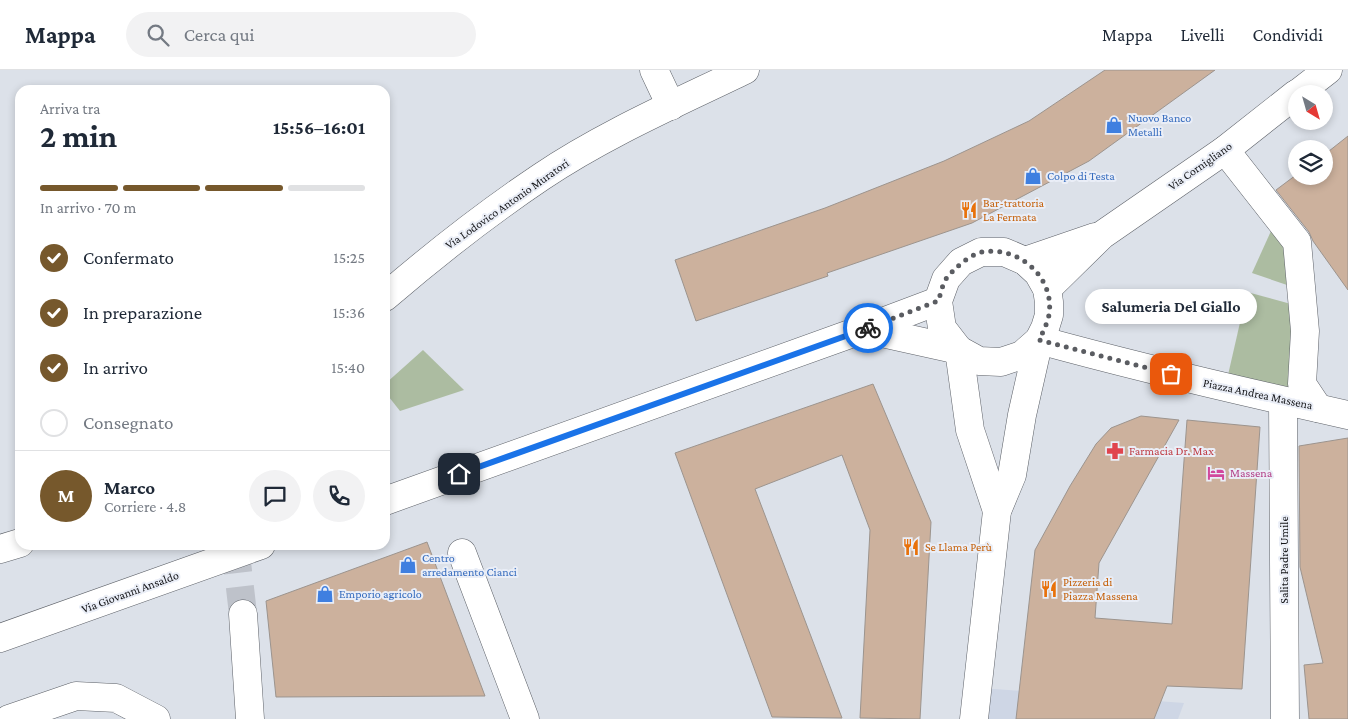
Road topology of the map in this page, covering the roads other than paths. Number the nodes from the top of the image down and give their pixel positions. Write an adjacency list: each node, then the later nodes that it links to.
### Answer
1 (654, 70): 6 (main road)
2 (746, 70): 6 (main road, Via Lodovico Antonio Muratori)
3 (1328, 70): 4 (main road, Via Cornigliano)
4 (1309, 85)
5 (1288, 101): 7 (main road, Via Cornigliano)
6 (671, 106): 11 (main road, Via Lodovico Antonio Muratori)
7 (1225, 150): 8 (main road, Via Cornigliano); 17 (main road, Piazza Andrea Massena)
8 (1102, 235): 9 (main road, Via Cornigliano); 10 (main road, Via Cornigliano)
9 (1025, 261): 10 (main road); 12 (main road)
10 (1047, 289): 14 (main road)
11 (390, 293)
12 (938, 301): 13 (main road); 15 (main road)
13 (864, 329): 15 (main road); 19 (main road)
14 (1039, 340): 15 (main road); 16 (main road, Piazza Andrea Massena); 20 (main road)
15 (959, 350): 20 (main road)
16 (1283, 402): 17 (main road, Piazza Andrea Massena); 32 (main road, Salita Padre Umile)
17 (1318, 408): 18 (main road)
18 (1348, 415)
19 (390, 499)
20 (997, 511): 31 (main road)
21 (15, 544): 22 (main road)
22 (0, 549)
23 (247, 550): 26 (main road, Via Giovanni Ansaldo)
24 (462, 553): 30 (main road)
25 (243, 614): 29 (main road)
26 (0, 638)
27 (9, 719): 28 (main road)
28 (156, 719)
29 (250, 719)
30 (525, 719)
31 (974, 719)
32 (1286, 719)

